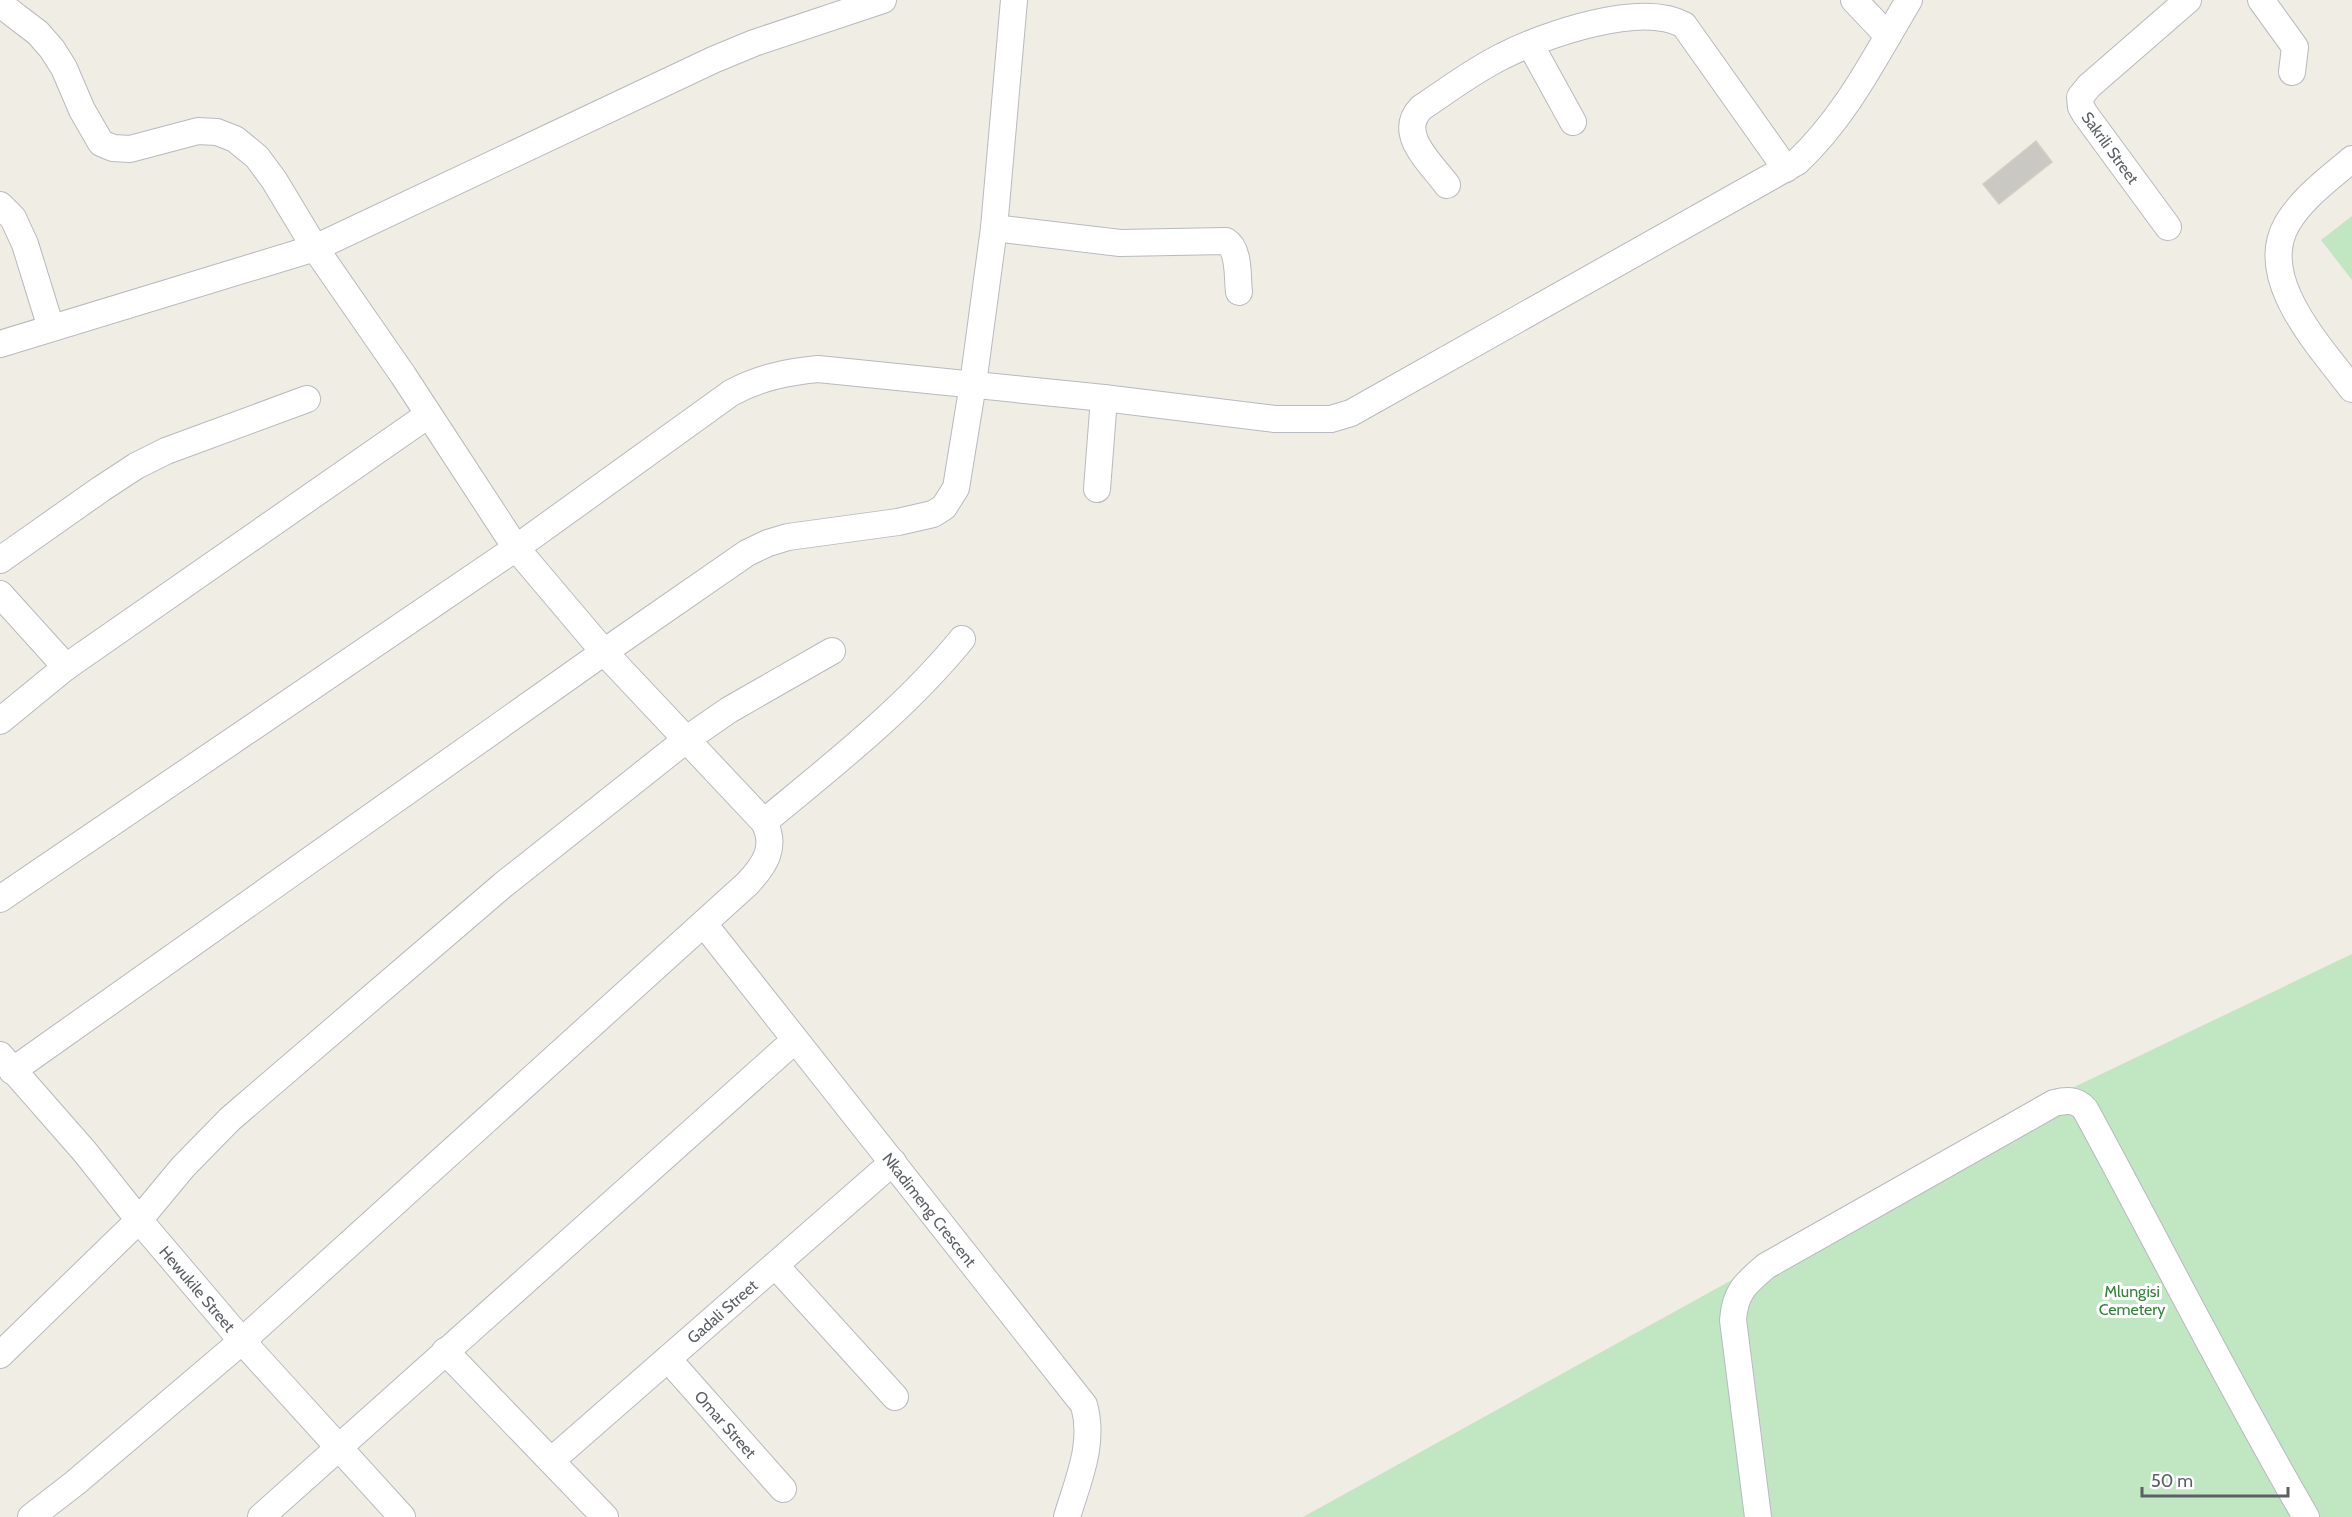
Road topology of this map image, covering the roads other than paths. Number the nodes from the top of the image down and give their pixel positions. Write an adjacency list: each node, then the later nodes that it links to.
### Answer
1 (883, 0): 18 (street)
2 (1014, 0): 17 (street)
3 (1854, 0): 8 (street)
4 (1909, 0): 8 (street)
5 (2188, 0): 16 (street, Sakrili Street)
6 (2261, 0): 10 (street)
7 (0, 4): 18 (street)
8 (1888, 36): 13 (street)
9 (1530, 44): 11 (street); 13 (street); 14 (street)
10 (2292, 72)
11 (1573, 122)
12 (2352, 159): 23 (street)
13 (1786, 169): 24 (street)
14 (1447, 185)
15 (0, 205): 20 (street)
16 (2168, 227)
17 (994, 228): 19 (street); 22 (street)
18 (315, 248): 20 (street); 26 (street)
19 (1239, 292)
20 (51, 328): 21 (street)
21 (0, 344)
22 (974, 384): 24 (street); 28 (street); 33 (street)
23 (2352, 389)
24 (1104, 398): 27 (street)
25 (307, 399): 29 (street)
26 (428, 415): 28 (street); 34 (street)
27 (1097, 489)
28 (516, 548): 33 (street); 38 (street)
29 (0, 560)
30 (0, 594): 34 (street)
31 (962, 639): 37 (street)
32 (832, 651): 36 (street)
33 (604, 652): 36 (street); 41 (street)
34 (66, 668): 35 (street)
35 (0, 721)
36 (687, 739): 37 (street); 43 (street)
37 (764, 822): 39 (street)
38 (0, 900)
39 (704, 924): 40 (street, Nkadimeng Crescent); 45 (street)
40 (795, 1040): 42 (street, Nkadimeng Crescent); 46 (street)
41 (6, 1063): 43 (street, Hewukile Street)
42 (893, 1162): 44 (street, Gadali Street); 57 (street, Nkadimeng Crescent)
43 (139, 1220): 45 (street, Hewukile Street); 47 (street)
44 (775, 1265): 48 (street, Gadali Street); 49 (street)
45 (242, 1341): 50 (street, Hewukile Street); 53 (street)
46 (445, 1351): 50 (street); 51 (street)
47 (0, 1355)
48 (668, 1359): 51 (street, Gadali Street); 52 (street, Omar Street)
49 (895, 1397)
50 (340, 1448): 54 (street); 55 (street, Hewukile Street)
51 (552, 1460): 56 (street)
52 (783, 1489)
53 (31, 1517)
54 (261, 1517)
55 (402, 1517)
56 (605, 1517)
57 (1067, 1517)
58 (1758, 1517): 59 (street)
59 (2306, 1517)

